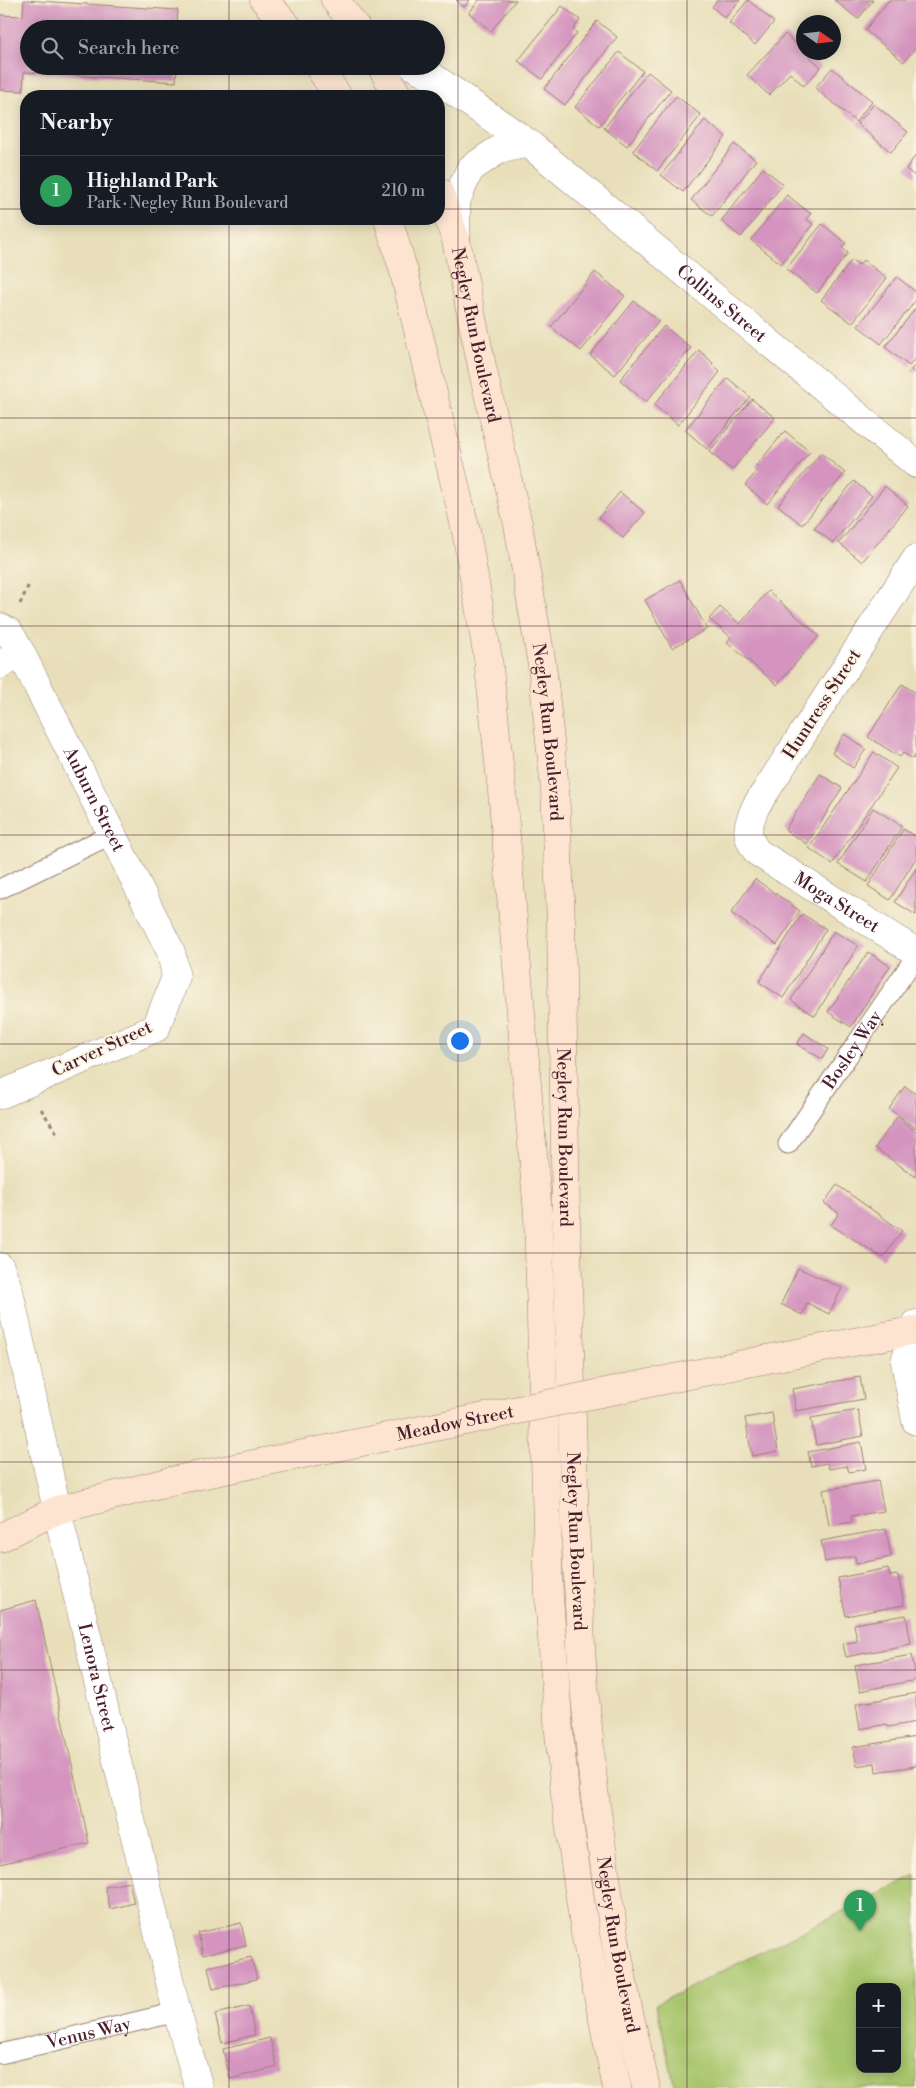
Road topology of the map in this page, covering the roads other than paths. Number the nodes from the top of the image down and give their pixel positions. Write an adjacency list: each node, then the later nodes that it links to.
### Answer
1 (264, 0): 3 (main road)
2 (335, 0): 4 (main road)
3 (282, 20)
4 (350, 20)
5 (324, 75): 8 (main road)
6 (386, 75): 9 (main road)
7 (430, 75): 10 (street, Collins Street)
8 (334, 90)
9 (395, 90)
10 (528, 143): 13 (street); 14 (street, Collins Street)
11 (445, 209): 13 (main road, Negley Run Boulevard)
12 (390, 225): 33 (main road, Negley Run Boulevard)
13 (456, 240): 34 (main road, Negley Run Boulevard)
14 (916, 464)
15 (916, 559): 19 (street, Huntress Street)
16 (9, 618): 17 (street, Auburn Street)
17 (10, 659): 18 (street, Auburn Street)
18 (112, 834): 20 (lane); 22 (street, Auburn Street)
19 (757, 852): 21 (street, Moga Street)
20 (0, 889)
21 (916, 954): 24 (lane, Bosley Way)
22 (176, 977): 23 (street, Carver Street)
23 (0, 1096)
24 (788, 1144)
25 (3, 1284): 28 (street, Lenora Street)
26 (915, 1328): 27 (street); 28 (main road, Meadow Street, bridge)
27 (916, 1421)
28 (57, 1510): 29 (main road, Meadow Street); 30 (street, Lenora Street)
29 (0, 1538)
30 (176, 2012): 31 (lane, Venus Way); 32 (street, Lenora Street)
31 (0, 2054)
32 (199, 2088)
33 (617, 2088)
34 (646, 2088)

